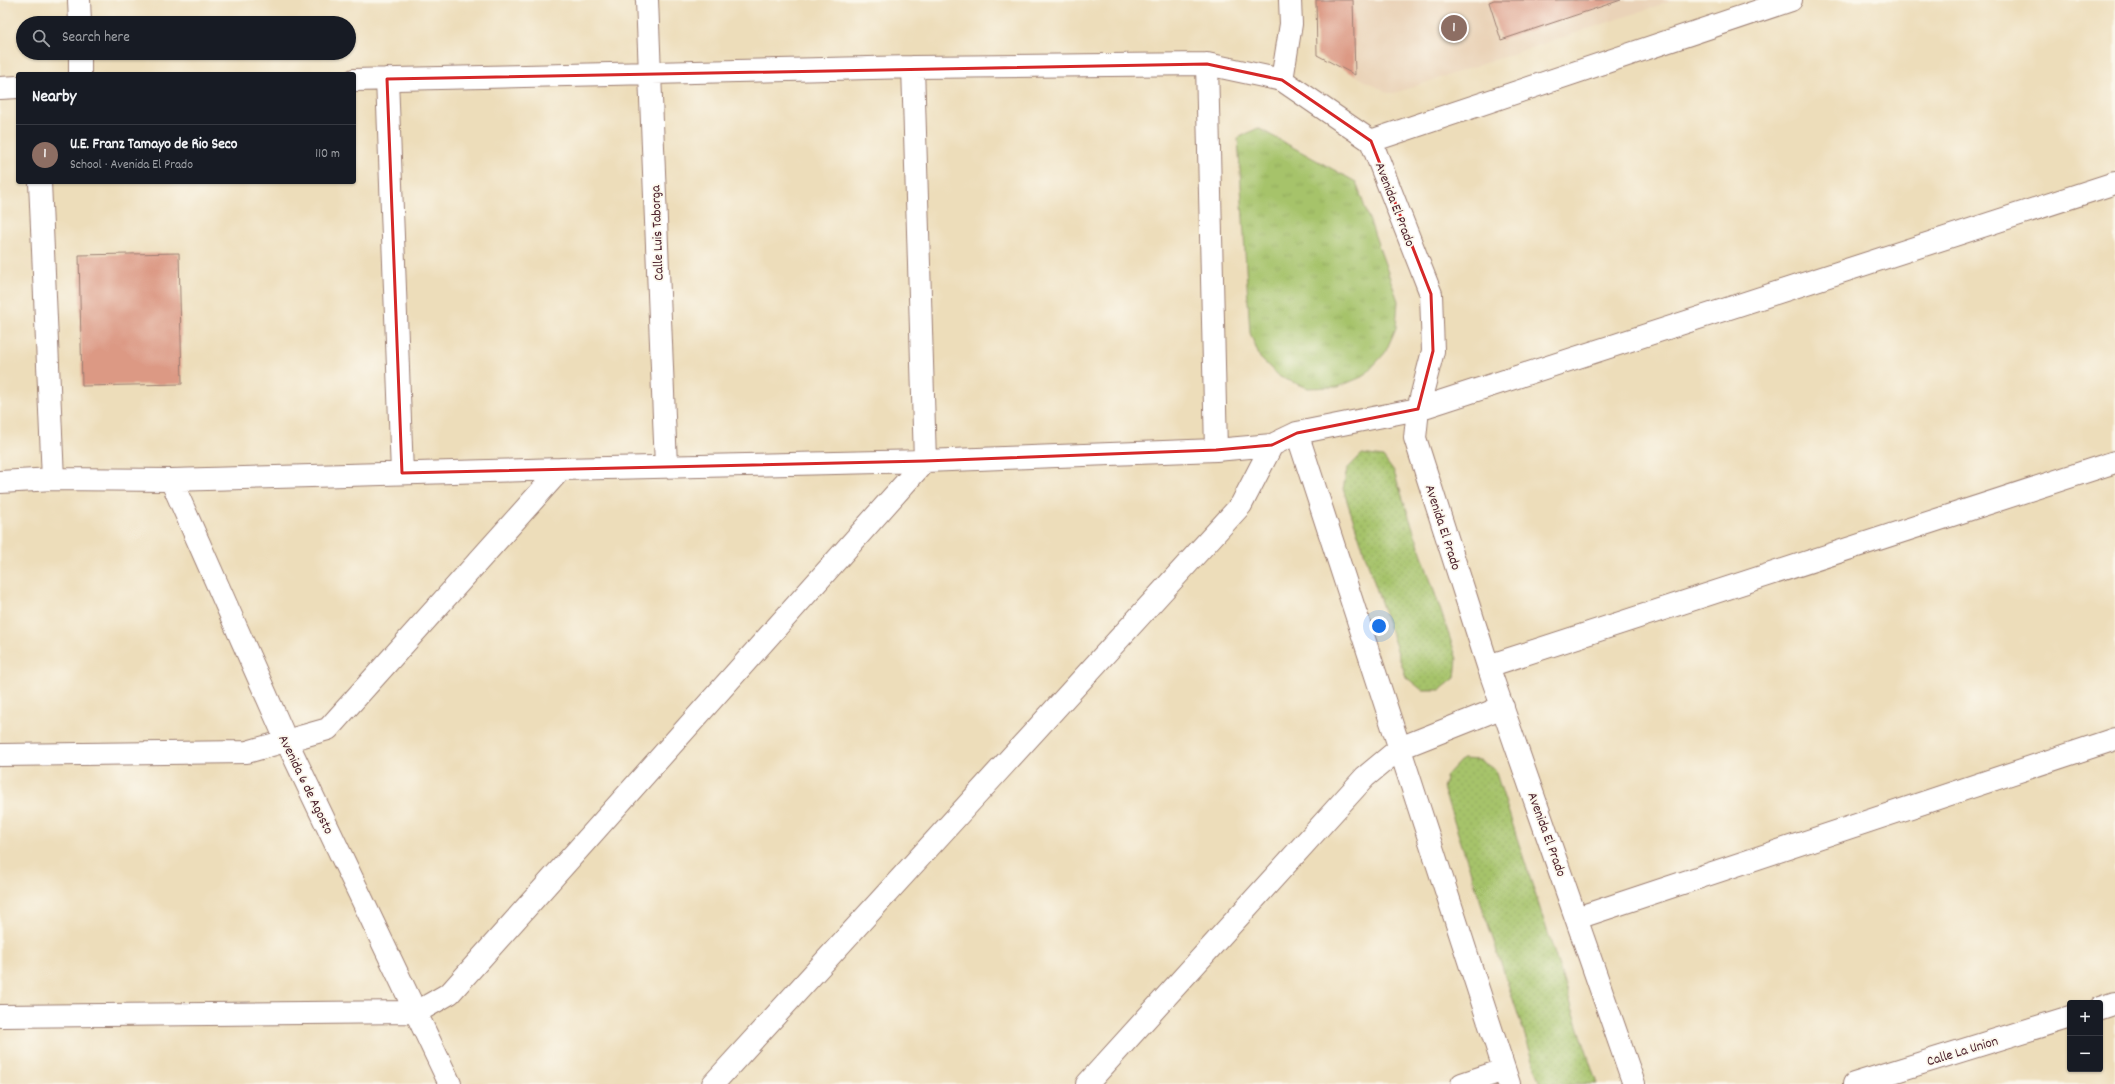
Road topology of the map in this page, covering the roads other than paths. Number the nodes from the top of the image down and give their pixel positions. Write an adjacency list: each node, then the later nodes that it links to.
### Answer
1 (79, 0): 5 (street)
2 (647, 0): 10 (street, Calle Luis Taborga)
3 (1290, 0): 13 (street)
4 (1791, 0): 16 (street)
5 (80, 16)
6 (80, 60): 9 (street)
7 (1207, 64): 8 (street); 13 (street); 22 (street)
8 (913, 67): 10 (street); 23 (street)
9 (80, 72)
10 (649, 73): 11 (street); 25 (street, Calle Luis Taborga)
11 (387, 79): 12 (street); 27 (street)
12 (356, 80)
13 (1282, 80): 16 (street)
14 (16, 87): 15 (street)
15 (0, 88)
16 (1371, 141): 19 (street, Avenida El Prado)
17 (2115, 183): 19 (street)
18 (40, 184): 28 (street)
19 (1418, 409): 20 (street); 31 (street, Avenida El Prado)
20 (1297, 433): 21 (street); 35 (street)
21 (1272, 445): 22 (street); 45 (street)
22 (1216, 450): 23 (street)
23 (925, 461): 25 (street); 40 (street)
24 (2115, 462): 31 (street)
25 (666, 466): 26 (street)
26 (561, 469): 27 (street); 34 (street)
27 (402, 473): 29 (street)
28 (53, 479): 29 (street); 30 (street)
29 (171, 480): 34 (street, Avenida 6 de Agosto)
30 (0, 482)
31 (1488, 666): 32 (street, Avenida El Prado)
32 (1502, 707): 35 (street); 37 (street, Avenida El Prado)
33 (2115, 739): 37 (street)
34 (287, 742): 36 (street); 40 (street, Avenida 6 de Agosto)
35 (1400, 748): 43 (street); 46 (street)
36 (0, 755)
37 (1577, 918): 48 (street, Avenida El Prado)
38 (2115, 1003): 39 (street)
39 (2103, 1007)
40 (417, 1012): 41 (street); 44 (street, Avenida 6 de Agosto)
41 (0, 1016)
42 (2067, 1018): 49 (street, Calle La Union)
43 (1506, 1077): 47 (street)
44 (450, 1084)
45 (713, 1084)
46 (1087, 1084)
47 (1462, 1084)
48 (1634, 1084)
49 (1854, 1084)

